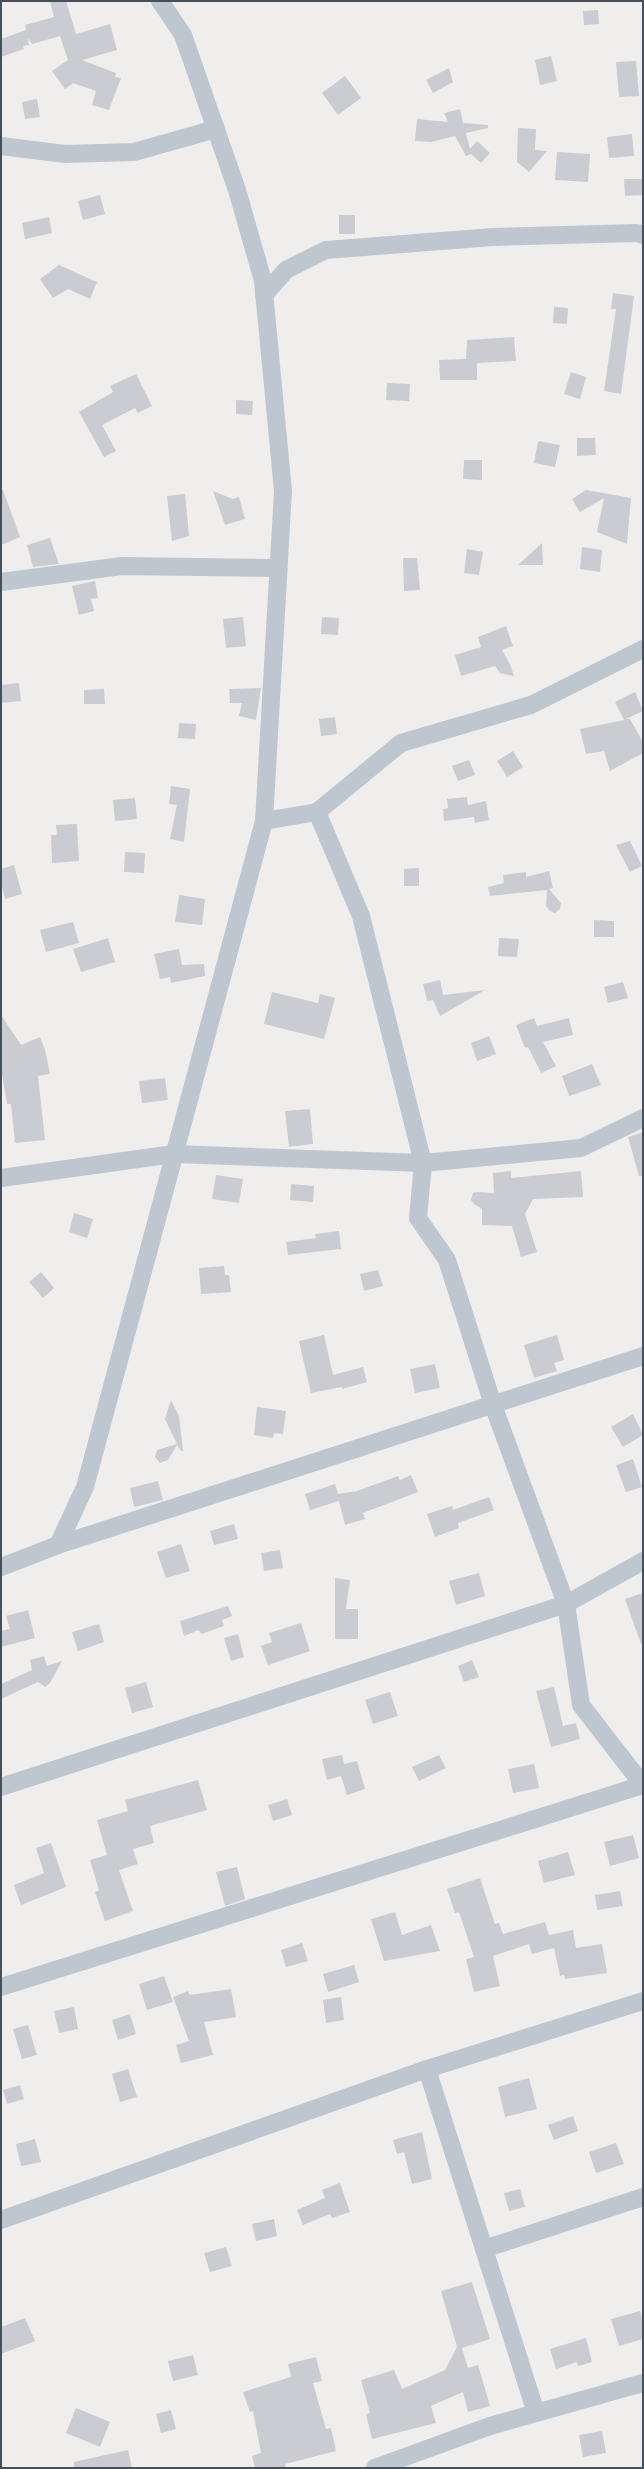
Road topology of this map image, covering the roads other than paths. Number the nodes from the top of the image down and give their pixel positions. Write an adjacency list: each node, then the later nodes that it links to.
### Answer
1 (160, 1): 2 (street)
2 (216, 129): 3 (street); 5 (street)
3 (1, 146)
4 (643, 235): 5 (street)
5 (264, 295): 6 (street)
6 (278, 568): 7 (street); 10 (street)
7 (1, 582)
8 (643, 649): 9 (street)
9 (317, 812): 10 (street); 13 (street)
10 (264, 821): 12 (street)
11 (643, 1118): 13 (street)
12 (174, 1154): 13 (street); 14 (street); 17 (street)
13 (423, 1163): 16 (street)
14 (1, 1178)
15 (643, 1356): 16 (street)
16 (493, 1405): 17 (street); 20 (street)
17 (58, 1545): 19 (street)
18 (643, 1561): 20 (street)
19 (1, 1567)
20 (566, 1604): 21 (street); 22 (street)
21 (643, 1785): 23 (street)
22 (1, 1786)
23 (1, 1987)
24 (643, 2001): 25 (street)
25 (427, 2069): 27 (street); 28 (street)
26 (643, 2197): 28 (street)
27 (1, 2220)
28 (484, 2248): 30 (street)
29 (643, 2383): 30 (street)
30 (536, 2413): 31 (street)
31 (375, 2468)

